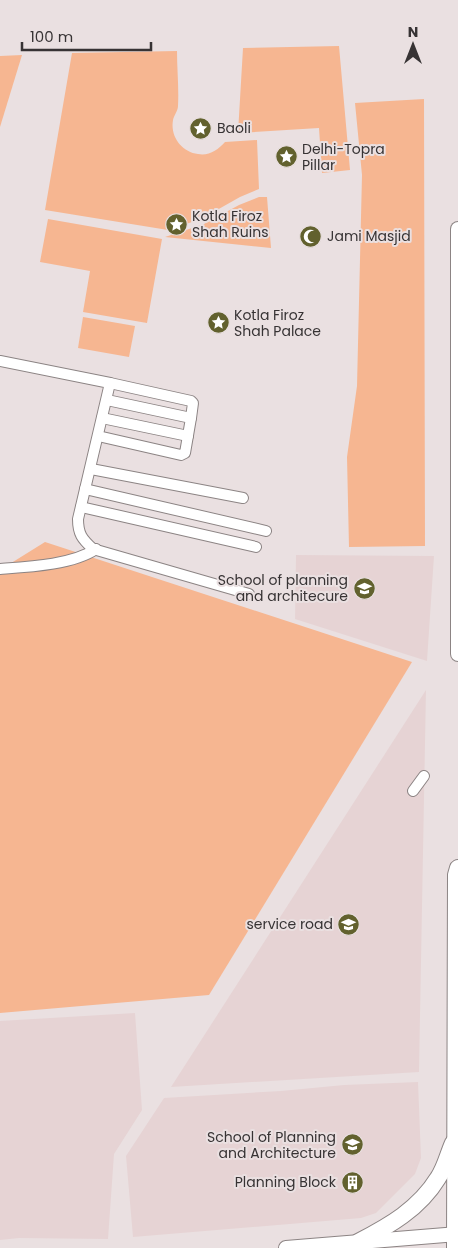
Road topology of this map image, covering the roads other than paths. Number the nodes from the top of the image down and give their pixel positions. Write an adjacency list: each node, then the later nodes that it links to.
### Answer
1 (458, 229): 18 (main road)
2 (0, 361): 3 (street)
3 (110, 383): 4 (street); 6 (street)
4 (107, 400): 5 (street); 6 (street)
5 (102, 418): 7 (street); 8 (street)
6 (191, 418): 8 (street)
7 (98, 436): 8 (street); 9 (street)
8 (188, 436)
9 (91, 469): 10 (street); 11 (street)
10 (86, 490): 12 (street); 13 (street)
11 (243, 498)
12 (81, 507): 14 (street); 15 (street)
13 (266, 531)
14 (256, 547)
15 (96, 550): 16 (street); 17 (street)
16 (0, 569)
17 (249, 594)
18 (458, 654)
19 (424, 776): 20 (street)
20 (413, 791)
21 (458, 868): 22 (highway)
22 (456, 1137): 23 (highway); 24 (highway)
23 (457, 1238): 24 (main road)
24 (358, 1242): 25 (main road)
25 (286, 1248)

